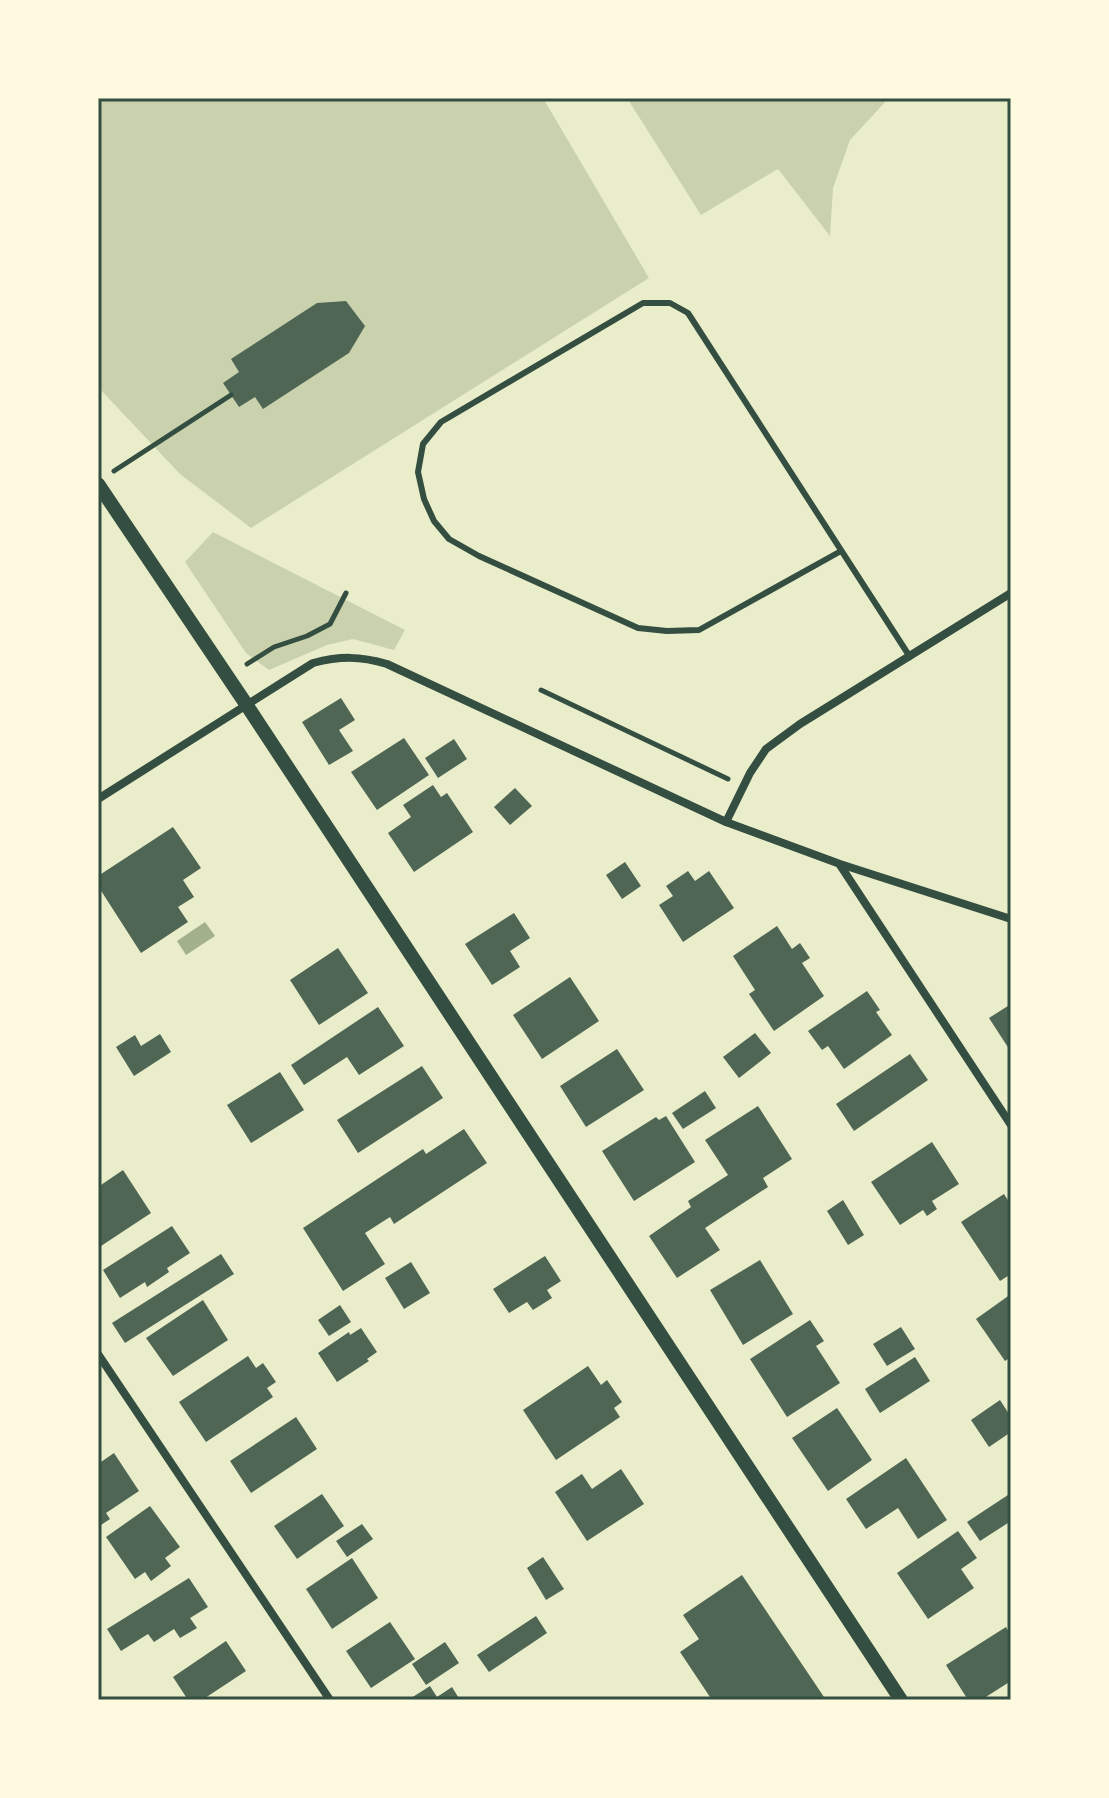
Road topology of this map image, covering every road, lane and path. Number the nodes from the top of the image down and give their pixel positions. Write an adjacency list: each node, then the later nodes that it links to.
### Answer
1 (231, 395): 2 (path)
2 (113, 472)
3 (98, 484): 8 (street)
4 (841, 551): 4 (lane); 7 (lane)
5 (346, 593): 8 (path)
6 (1011, 593): 7 (street)
7 (910, 657): 11 (street)
8 (227, 677): 10 (street)
9 (541, 690): 11 (path)
10 (246, 704): 12 (street); 13 (street); 19 (street)
11 (744, 786): 13 (street)
12 (98, 799)
13 (726, 822): 14 (street)
14 (840, 864): 15 (street); 16 (street)
15 (1011, 919)
16 (1011, 1125)
17 (98, 1354): 18 (street)
18 (330, 1700)
19 (901, 1700)

